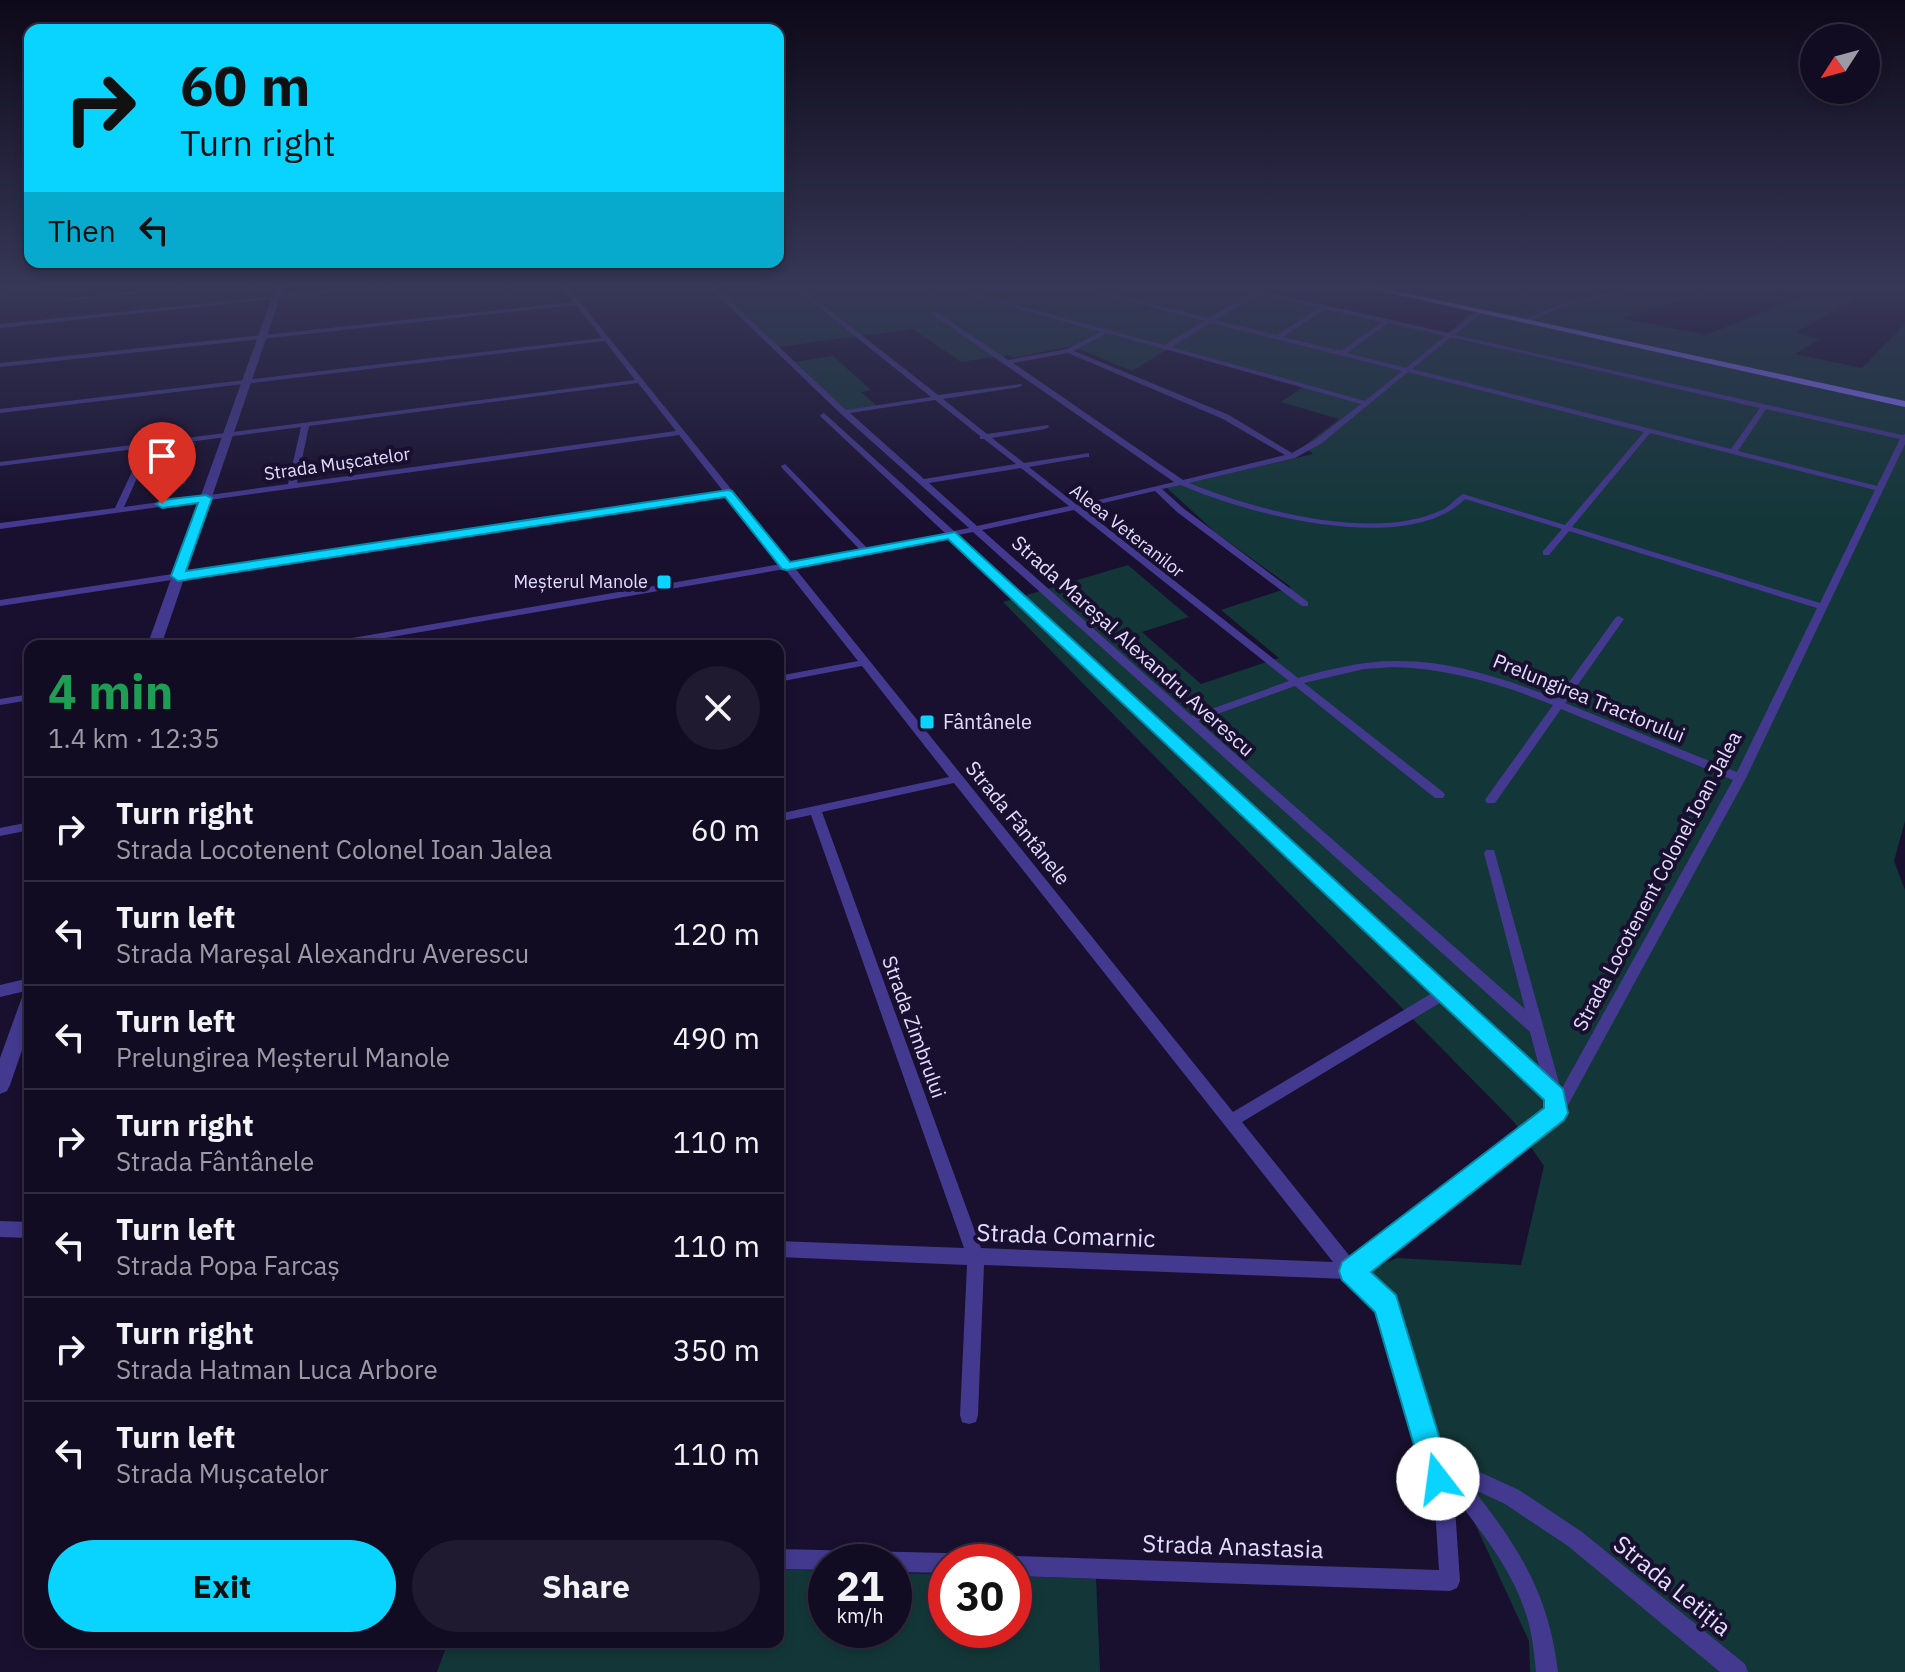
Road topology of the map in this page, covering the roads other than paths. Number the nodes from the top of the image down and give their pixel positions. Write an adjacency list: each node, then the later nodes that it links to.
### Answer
1 (252, 364): 14 (street)
2 (391, 364): 14 (street)
3 (626, 364): 15 (street, Strada Fântânele)
4 (793, 364): 22 (street, Strada Mareșal Alexandru Averescu)
5 (892, 364): 17 (street, Aleea Veteranilor)
6 (1010, 364): 39 (street)
7 (1100, 364): 34 (street)
8 (1227, 364): 18 (street)
9 (1388, 364): 13 (street)
10 (1414, 364): 13 (street)
11 (1579, 364): 20 (street)
12 (1722, 364): 19 (main road)
13 (1408, 369): 18 (street); 26 (street)
14 (246, 381): 21 (street); 28 (street)
15 (640, 381): 24 (street); 27 (street, Strada Fântânele)
16 (1019, 385): 17 (street)
17 (935, 399): 22 (street); 29 (street, Aleea Veteranilor)
18 (1366, 403): 34 (street)
19 (1905, 404)
20 (1765, 406): 30 (street); 32 (street)
21 (0, 411)
22 (844, 412): 38 (street, Strada Mareșal Alexandru Averescu)
23 (824, 415): 50 (street, Strada Mareșal Alexandru Averescu)
24 (305, 426): 28 (street); 40 (street)
25 (1045, 427): 29 (street)
26 (1649, 430): 32 (street); 48 (street)
27 (679, 433): 40 (street, Strada Mușcatelor); 43 (street, Strada Fântânele)
28 (227, 436): 31 (street); 44 (street)
29 (983, 437): 37 (street, Aleea Veteranilor)
30 (1905, 437): 42 (street, Strada Locotenent Colonel Ioan Jalea)
31 (148, 446): 35 (street); 46 (street)
32 (1733, 452): 42 (street)
33 (1086, 455): 37 (street)
34 (1292, 456): 39 (street)
35 (0, 464)
36 (785, 466): 51 (street)
37 (1019, 466): 38 (street); 45 (street, Aleea Veteranilor)
38 (922, 482): 49 (street, Strada Mareșal Alexandru Averescu)
39 (1181, 482): 41 (street); 48 (street)
40 (292, 486): 44 (street, Strada Mușcatelor)
41 (1156, 488): 45 (street); 56 (street)
42 (1880, 489): 57 (street, Strada Locotenent Colonel Ioan Jalea)
43 (728, 493): 53 (street, Strada Fântânele); 54 (street)
44 (206, 498): 46 (street, Strada Mușcatelor); 54 (street)
45 (1073, 508): 49 (street); 63 (street, Aleea Veteranilor)
46 (118, 510): 47 (street, Strada Mușcatelor)
47 (0, 526)
48 (1568, 528): 52 (street); 57 (street)
49 (975, 530): 50 (street); 67 (street, Strada Mareșal Alexandru Averescu)
50 (951, 535): 51 (street); 79 (street, Strada Mareșal Alexandru Averescu)
51 (866, 552): 53 (street)
52 (1546, 553)
53 (787, 566): 60 (street); 61 (street, Strada Fântânele)
54 (178, 576): 55 (street); 59 (street)
55 (0, 603)
56 (1305, 604)
57 (1823, 607): 68 (street, Strada Locotenent Colonel Ioan Jalea)
58 (1619, 619): 66 (street)
59 (156, 640)
60 (358, 640)
61 (863, 663): 62 (street); 69 (street, Strada Fântânele)
62 (784, 678)
63 (1293, 681): 66 (street, Prelungirea Tractorului); 67 (street, Prelungirea Tractorului); 70 (street, Aleea Veteranilor)
64 (24, 698): 65 (street)
65 (0, 702)
66 (1558, 704): 68 (street, Prelungirea Tractorului); 71 (street)
67 (1190, 720): 81 (street, Strada Mareșal Alexandru Averescu)
68 (1740, 778): 83 (street, Strada Locotenent Colonel Ioan Jalea)
69 (957, 779): 72 (street); 84 (street, Strada Fântânele)
70 (1439, 795)
71 (1491, 800)
72 (815, 810): 73 (street); 88 (street, Strada Zimbrului)
73 (784, 817)
74 (24, 827): 75 (street)
75 (0, 832)
76 (1490, 853): 81 (street)
77 (24, 985): 78 (street)
78 (0, 991)
79 (1445, 993): 83 (street, Strada Mareșal Alexandru Averescu); 84 (street)
80 (24, 1017): 82 (street)
81 (1537, 1029): 83 (street)
82 (0, 1085)
83 (1555, 1104): 89 (street, Strada Locotenent Colonel Ioan Jalea)
84 (1231, 1121): 89 (street, Strada Fântânele)
85 (0, 1229): 86 (street)
86 (24, 1230)
87 (784, 1249): 88 (street, Strada Comarnic)
88 (976, 1257): 89 (street, Strada Comarnic); 90 (street)
89 (1351, 1271): 91 (street, Strada Fântânele)
90 (969, 1415)
91 (1430, 1450): 95 (street, Strada Fântânele); 96 (street); 97 (street, Strada Letiția)
92 (784, 1559): 93 (street)
93 (808, 1560)
94 (1032, 1567): 95 (street, Strada Anastasia)
95 (1450, 1581)
96 (1547, 1662)
97 (1737, 1672)

